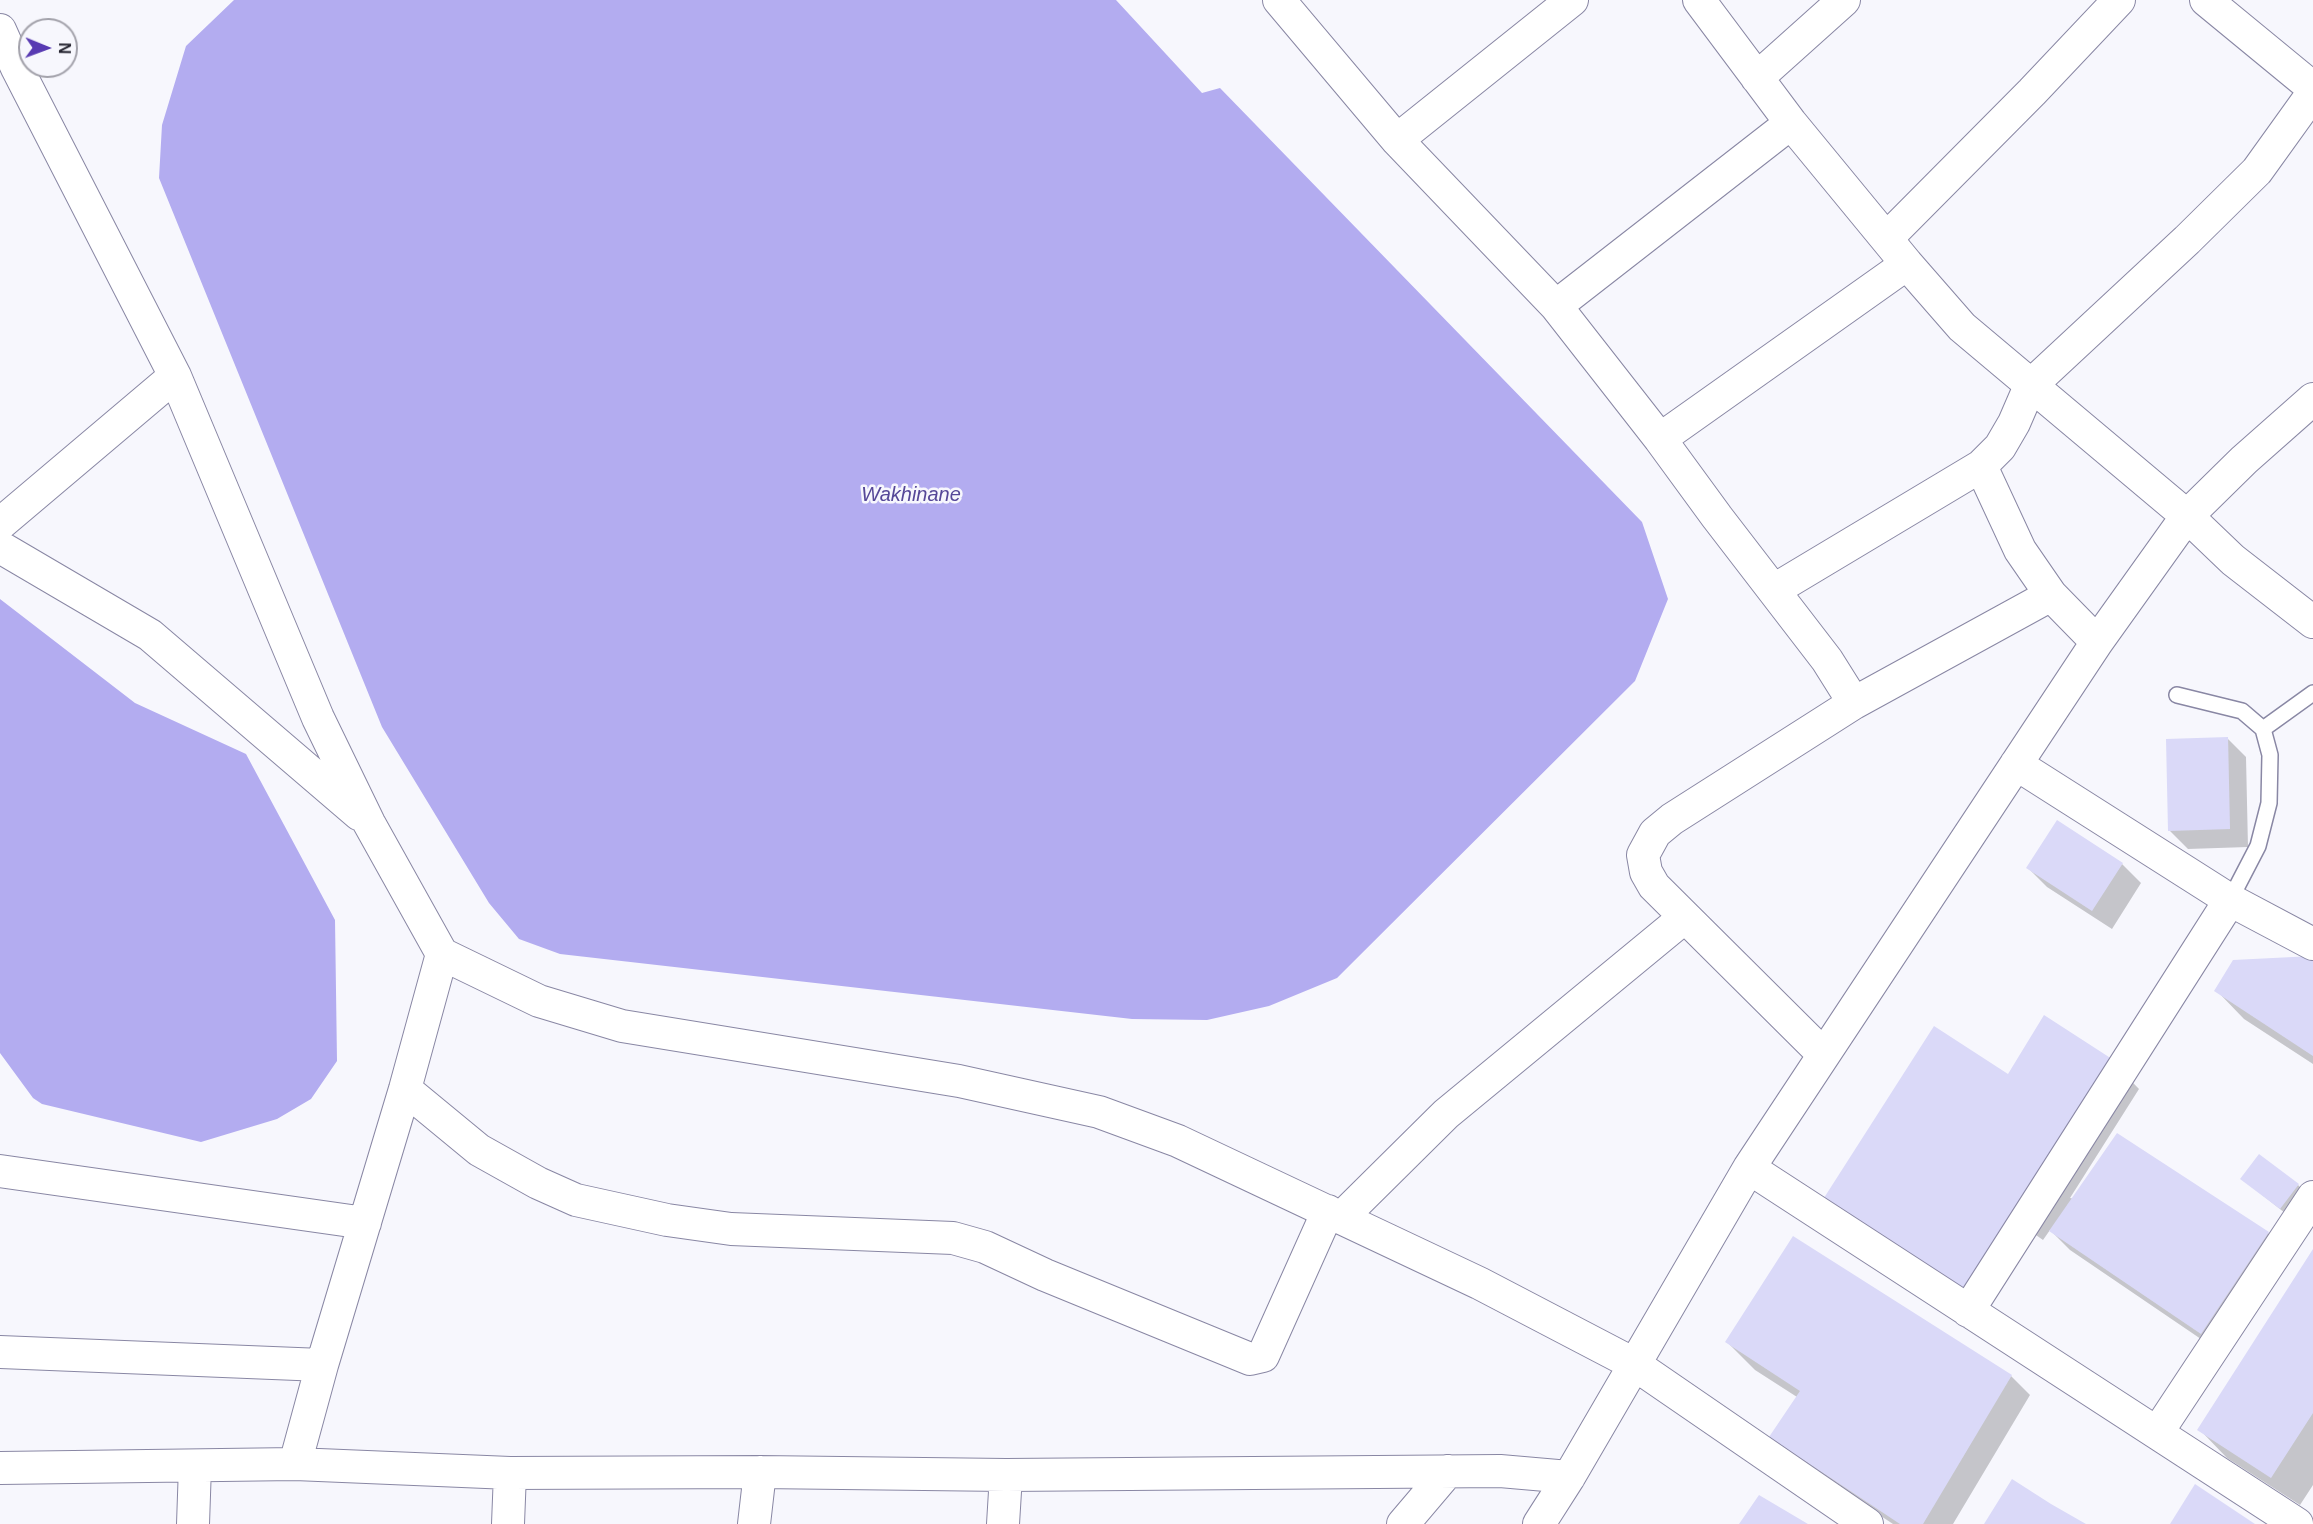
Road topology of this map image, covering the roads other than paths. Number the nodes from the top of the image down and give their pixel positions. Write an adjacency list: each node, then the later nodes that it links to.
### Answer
1 (1279, 0): 12 (street)
2 (1572, 0): 12 (street)
3 (1698, 0): 8 (street)
4 (1844, 0): 8 (street)
5 (2119, 0): 13 (street)
6 (2206, 0): 9 (street)
7 (0, 30): 16 (street)
8 (1757, 78): 11 (street)
9 (2313, 88)
10 (2313, 93): 17 (street)
11 (1791, 123): 13 (street); 15 (street)
12 (1397, 140): 15 (street)
13 (1887, 238): 14 (street)
14 (1907, 264): 17 (street); 19 (street)
15 (1556, 306): 19 (street)
16 (175, 376): 22 (street); 33 (street)
17 (2030, 386): 20 (street); 21 (street)
18 (2313, 399): 21 (street)
19 (1660, 439): 24 (street)
20 (1981, 466): 24 (street); 25 (street)
21 (2187, 516): 26 (street); 27 (street)
22 (0, 524)
23 (0, 547): 33 (street)
24 (1774, 590): 30 (street)
25 (2051, 595): 27 (street); 30 (street)
26 (2313, 622)
27 (2097, 642): 32 (street)
28 (2313, 693): 31 (lane)
29 (2177, 695): 31 (lane)
30 (1854, 703): 35 (street)
31 (2264, 729): 34 (lane)
32 (2016, 764): 34 (street); 38 (street)
33 (369, 823): 37 (street)
34 (2230, 900): 36 (street); 45 (street)
35 (1685, 917): 38 (street); 43 (street)
36 (2313, 944)
37 (442, 954): 39 (street); 43 (street)
38 (1823, 1054): 40 (street)
39 (405, 1089): 43 (street); 44 (street)
40 (1749, 1168): 45 (street); 47 (street)
41 (0, 1171): 44 (street)
42 (2313, 1197): 49 (street)
43 (1335, 1215): 47 (street)
44 (365, 1223): 48 (street)
45 (1968, 1311): 49 (street)
46 (0, 1352): 48 (street)
47 (1634, 1364): 57 (street); 58 (street)
48 (322, 1365): 50 (street)
49 (2157, 1433): 66 (street)
50 (295, 1464): 51 (street); 55 (street)
51 (195, 1466): 52 (street); 59 (street)
52 (0, 1468)
53 (1448, 1471): 56 (street); 57 (street); 63 (street)
54 (760, 1472): 55 (street); 56 (street); 61 (street)
55 (510, 1473): 60 (street)
56 (1006, 1475): 62 (street)
57 (1569, 1477): 64 (street)
58 (1831, 1515): 65 (street)
59 (193, 1524)
60 (508, 1524)
61 (753, 1524)
62 (1003, 1524)
63 (1403, 1524)
64 (1539, 1524)
65 (1867, 1524)
66 (2297, 1524)

